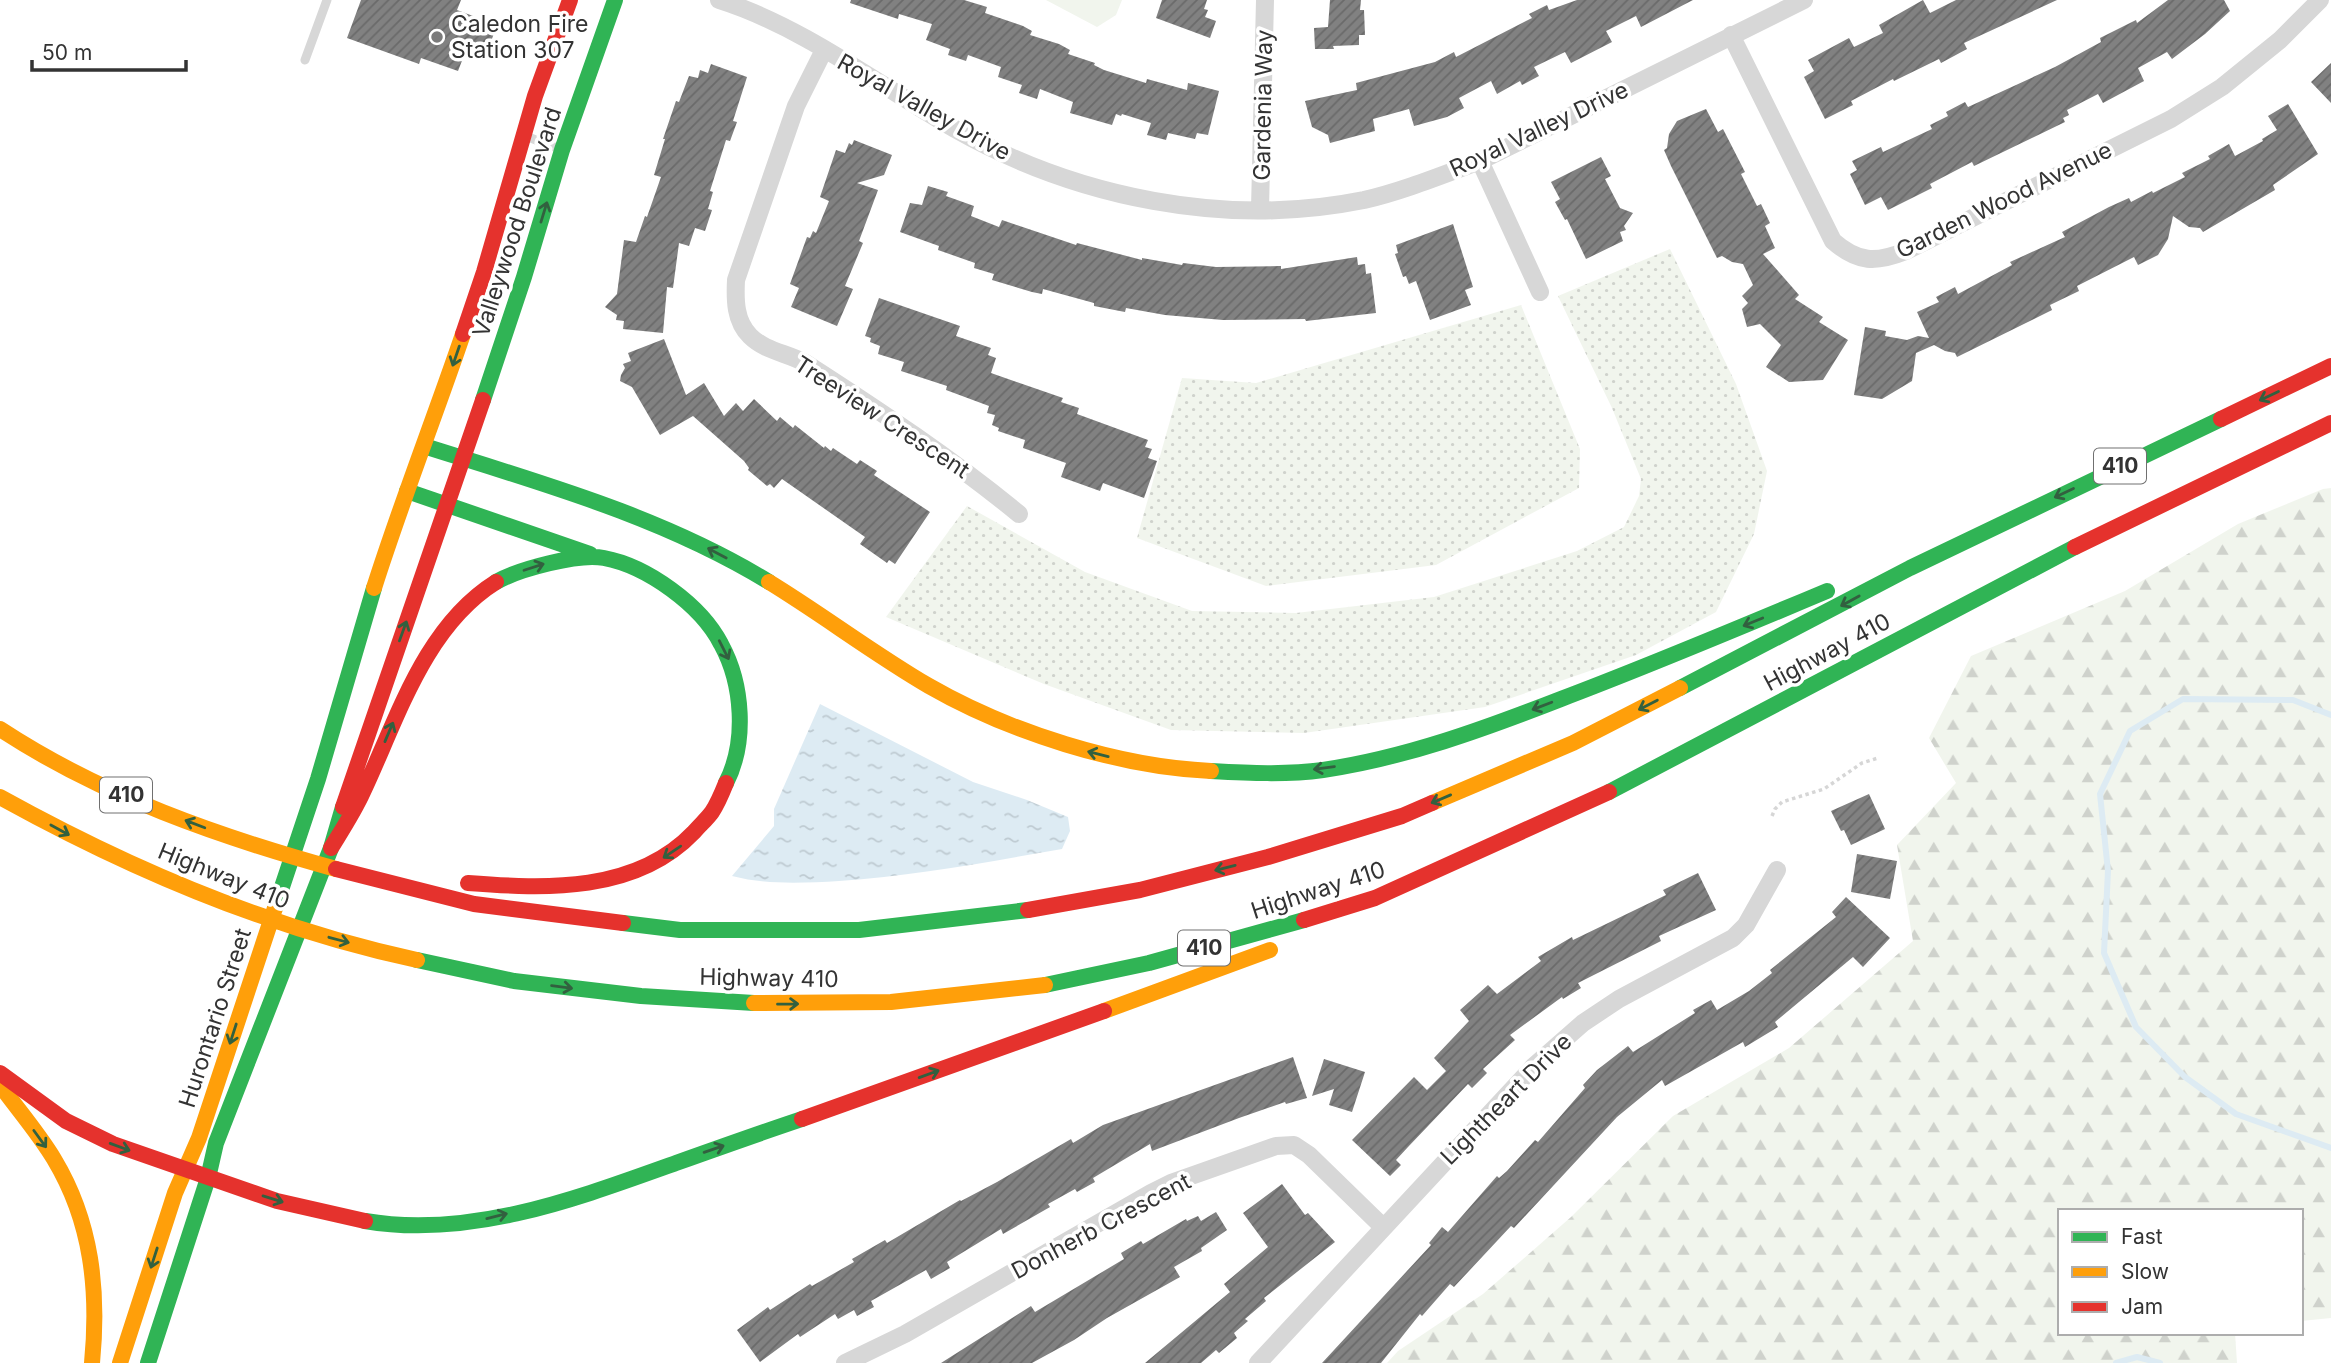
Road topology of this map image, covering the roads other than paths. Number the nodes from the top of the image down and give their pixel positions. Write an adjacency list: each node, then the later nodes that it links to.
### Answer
1 (327, 0): 10 (lane)
2 (570, 0): 11 (main road, Valleywood Boulevard)
3 (615, 0): 12 (main road, Valleywood Boulevard)
4 (719, 0): 9 (street, Royal Valley Drive)
5 (1265, 0): 14 (street, Gardenia Way)
6 (1804, 0): 8 (street, Royal Valley Drive)
7 (2320, 0): 8 (street, Garden Wood Avenue)
8 (1731, 35): 13 (street, Royal Valley Drive)
9 (824, 50): 14 (street, Royal Valley Drive); 22 (street, Treeview Crescent)
10 (305, 60)
11 (523, 135): 12 (lane); 18 (main road, Valleywood Boulevard, one-way to 18)
12 (562, 150): 19 (main road, Valleywood Boulevard, one-way to 12)
13 (1480, 162): 14 (street, Royal Valley Drive); 15 (street)
14 (1260, 209)
15 (1540, 292)
16 (2331, 366): 24 (main road, Highway 410 / 410, one-way to 24)
17 (2331, 424): 30 (main road, Highway 410 / 410)
18 (424, 446): 19 (main road); 20 (main road, Hurontario Street)
19 (464, 459): 21 (main road); 24 (main road, one-way to 19)
20 (407, 491): 21 (main road); 35 (main road, Hurontario Street, one-way to 35)
21 (448, 505): 23 (main road); 26 (main road, one-way to 21)
22 (1019, 514)
23 (601, 557): 26 (main road, one-way to 23); 28 (main road, one-way to 28)
24 (1910, 568): 28 (main road, Highway 410 / 410, one-way to 28)
25 (0, 729): 28 (main road, Highway 410 / 410, one-way to 25)
26 (355, 791): 36 (main road, Hurontario Street)
27 (0, 797): 30 (main road, Highway 410 / 410, one-way to 30)
28 (259, 848)
29 (1777, 870): 37 (street, Lightheart Drive)
30 (1375, 898): 31 (main road)
31 (1319, 932)
32 (1281, 947): 36 (main road, one-way to 32)
33 (0, 1073): 35 (main road, one-way to 35)
34 (0, 1084): 38 (main road, one-way to 38)
35 (185, 1170): 36 (main road); 39 (main road, Hurontario Street, one-way to 39)
36 (208, 1178): 40 (main road, Hurontario Street)
37 (1384, 1227): 41 (street, Donherb Crescent); 42 (street, Lightheart Drive)
38 (92, 1363)
39 (120, 1363)
40 (148, 1363)
41 (845, 1363)
42 (1258, 1363)

